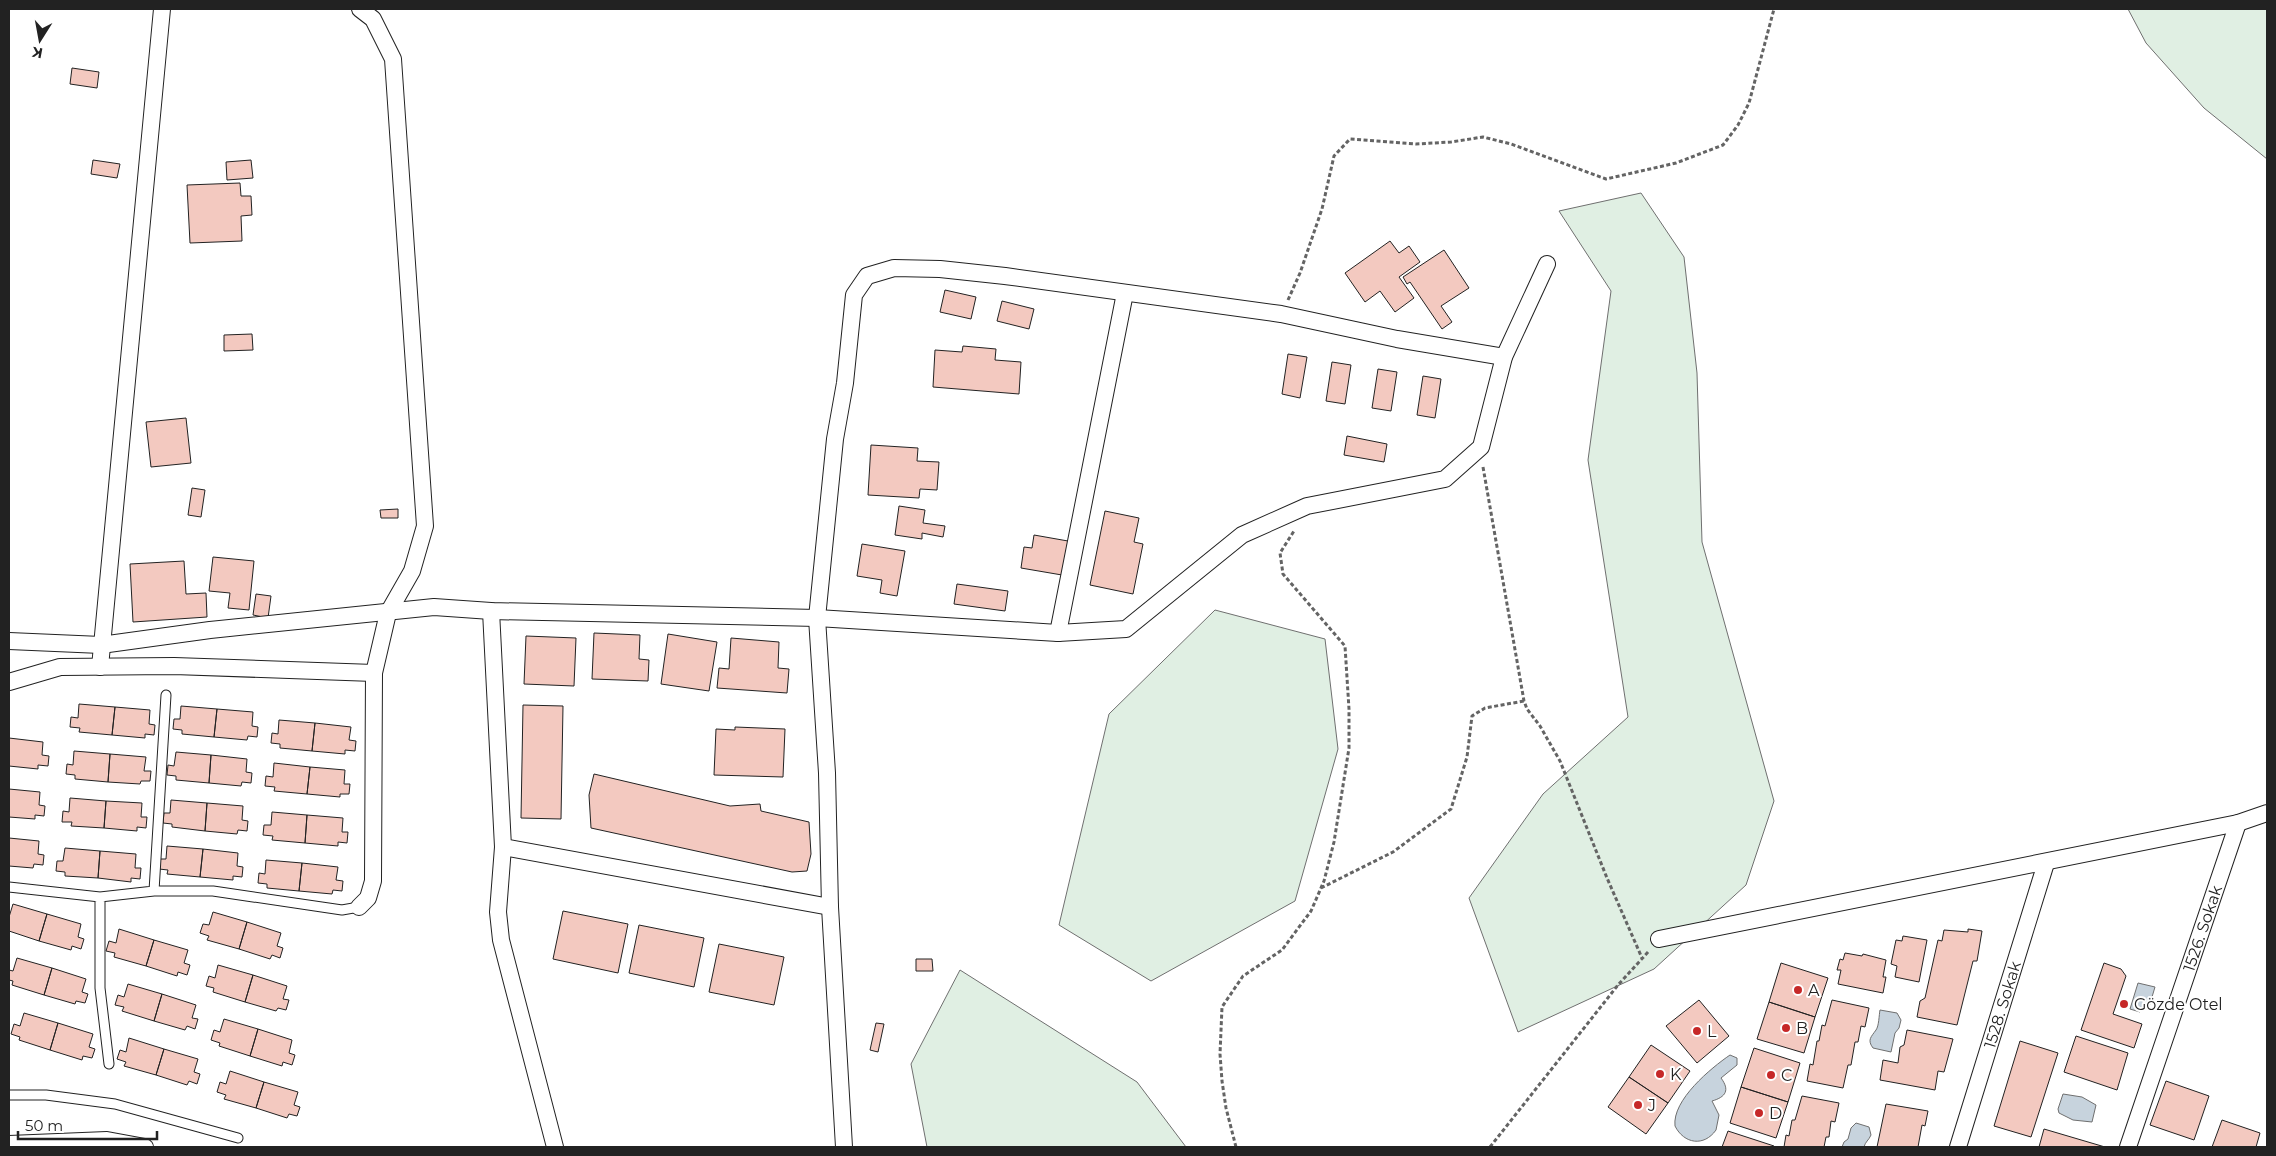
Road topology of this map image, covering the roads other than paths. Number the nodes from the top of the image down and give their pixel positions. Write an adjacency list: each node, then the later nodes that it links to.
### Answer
1 (162, 9): 11 (street)
2 (360, 9): 7 (street)
3 (1547, 264): 5 (street)
4 (1125, 293): 5 (street); 8 (street); 9 (street)
5 (1504, 357): 9 (street)
6 (491, 611): 7 (street); 8 (street); 18 (street)
7 (388, 613): 11 (street); 13 (street)
8 (817, 618): 9 (street); 24 (street)
9 (1058, 633)
10 (9, 641): 11 (street)
11 (101, 645): 12 (street)
12 (100, 667): 13 (street); 14 (street)
13 (374, 673): 23 (street)
14 (9, 682)
15 (166, 695): 21 (lane)
16 (2266, 815): 17 (street)
17 (2238, 823): 19 (street); 34 (street, 1526. Sokak)
18 (504, 847): 24 (street); 31 (street)
19 (2046, 863): 25 (street); 33 (street, 1528. Sokak)
20 (9, 887): 22 (lane)
21 (154, 891): 22 (lane); 23 (lane)
22 (100, 897): 26 (lane)
23 (358, 907)
24 (830, 907): 32 (street)
25 (1660, 939)
26 (109, 1064)
27 (9, 1095): 28 (lane)
28 (238, 1138)
29 (9, 1144): 30 (street)
30 (145, 1147)
31 (555, 1147)
32 (844, 1147)
33 (1958, 1147)
34 (2128, 1147)

